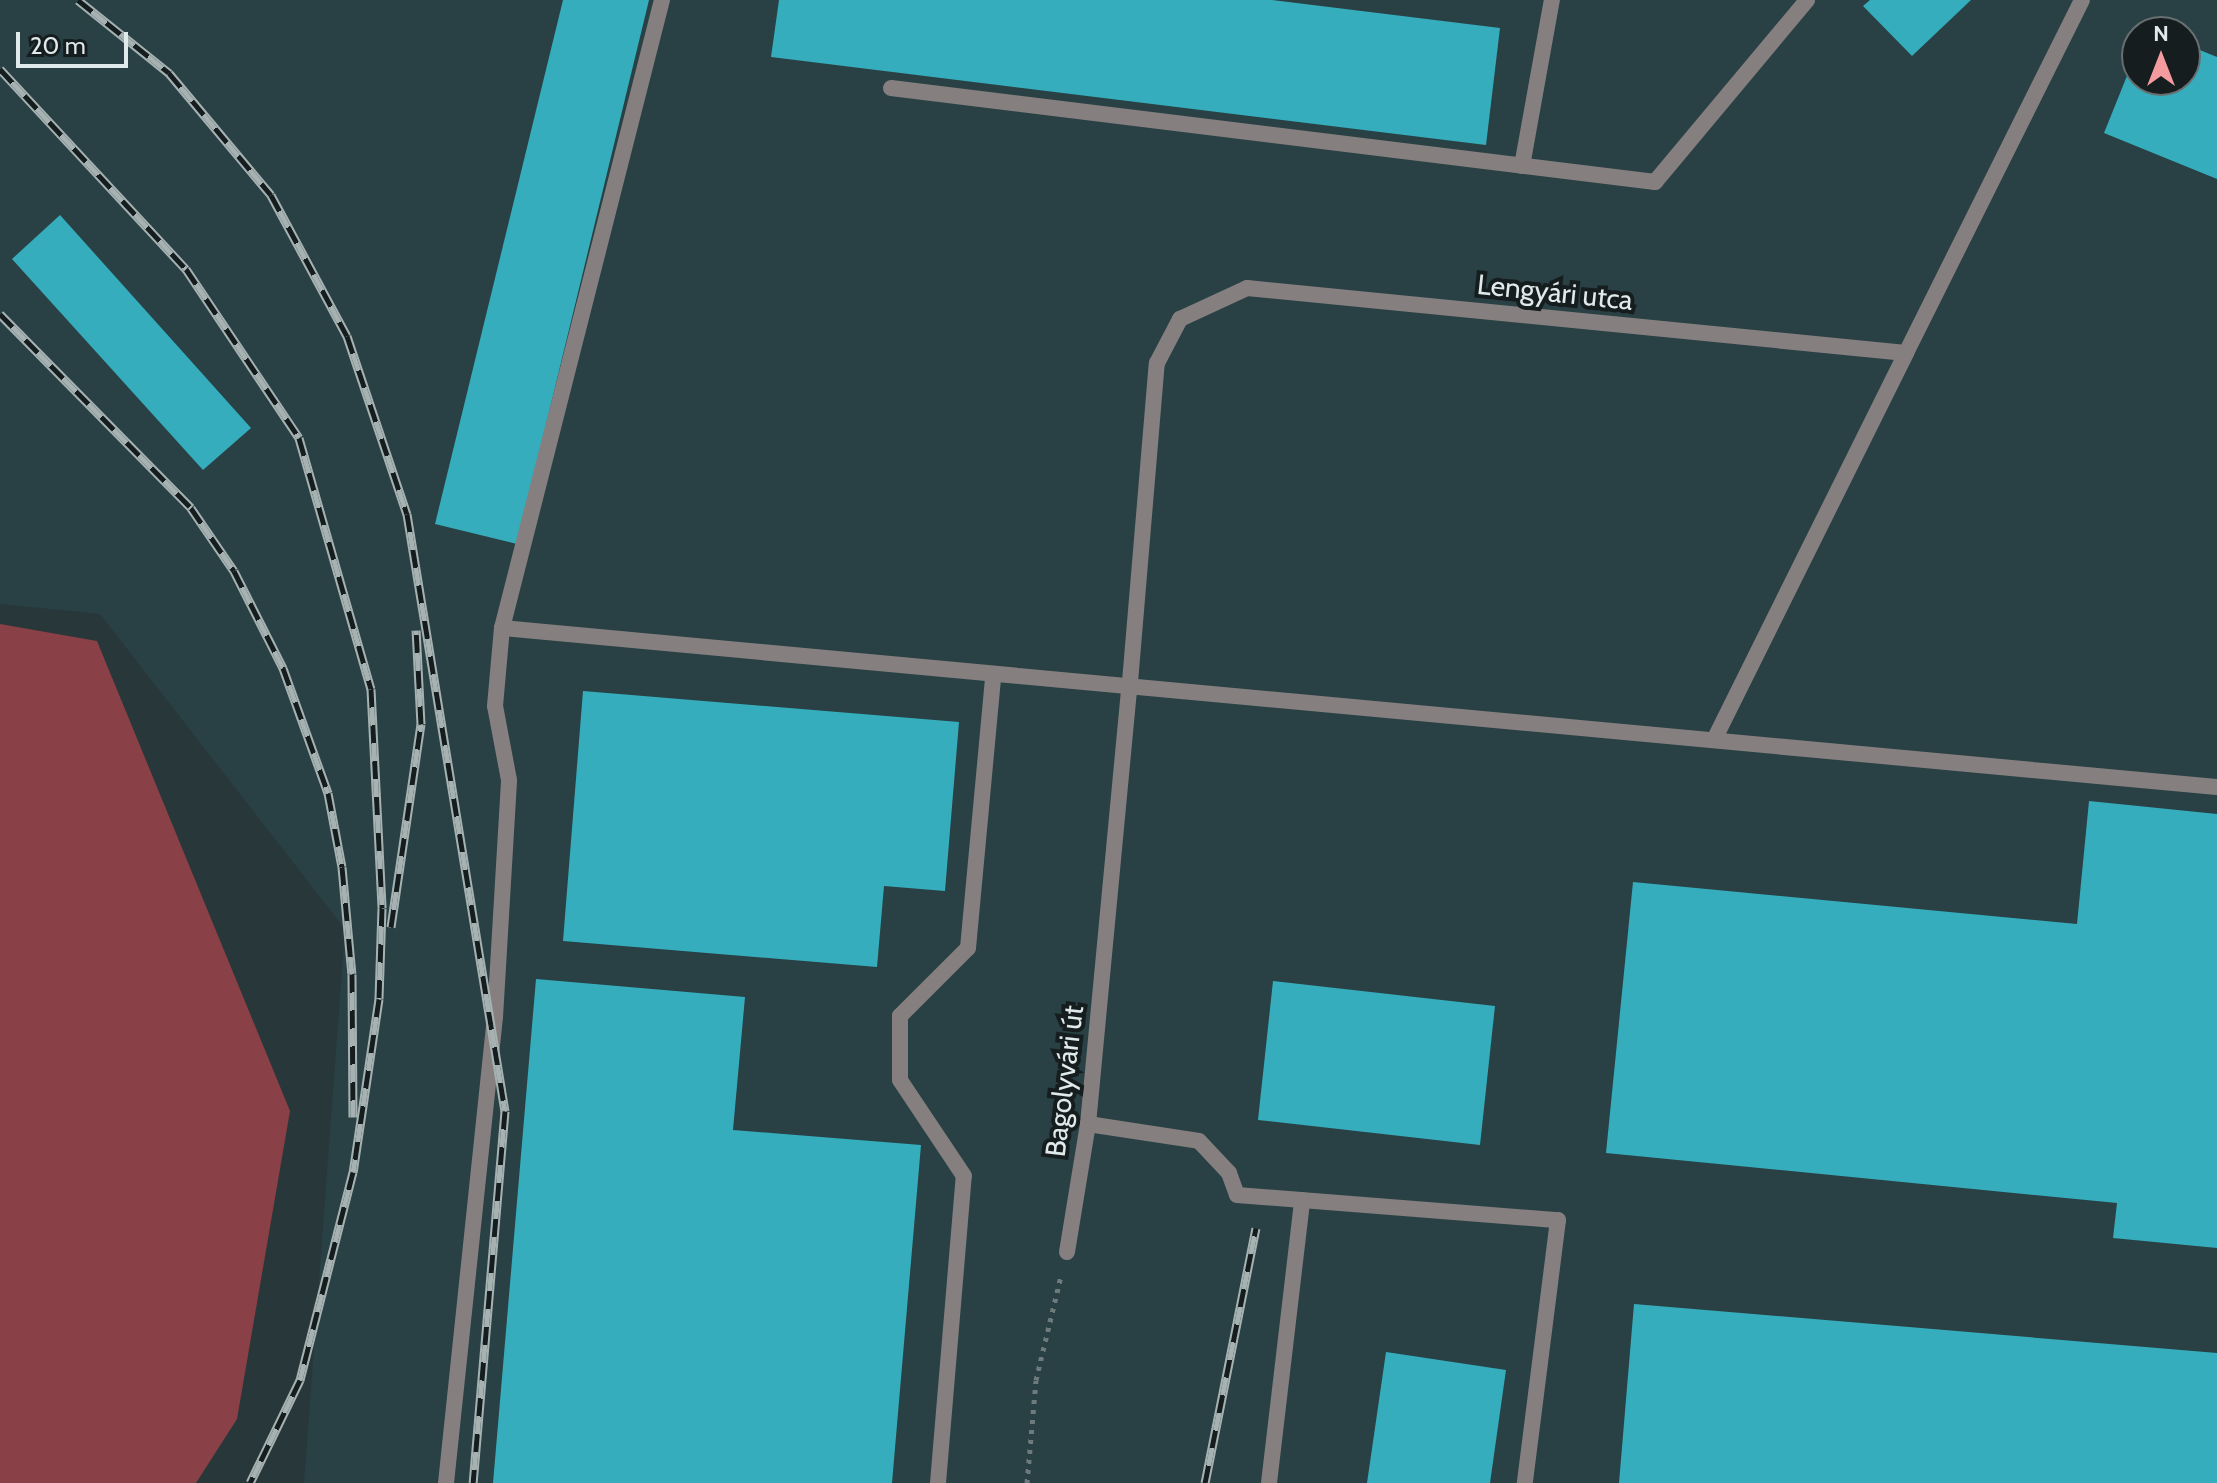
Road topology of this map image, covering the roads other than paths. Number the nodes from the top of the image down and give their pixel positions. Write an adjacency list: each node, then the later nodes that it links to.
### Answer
1 (662, 0): 8 (street)
2 (1552, 0): 6 (street)
3 (1807, 0): 6 (street)
4 (2082, 0): 7 (street)
5 (891, 88): 6 (street)
6 (1522, 166)
7 (1906, 353): 10 (street, Lengyári utca); 11 (street)
8 (502, 628): 9 (street); 16 (street)
9 (993, 677): 10 (street); 17 (street)
10 (1130, 682): 11 (street); 13 (street, Bagolyvári út)
11 (1715, 738): 12 (street)
12 (2217, 787)
13 (1088, 1124): 14 (street); 15 (street, Bagolyvári út)
14 (1302, 1200): 18 (street); 19 (street)
15 (1067, 1252)
16 (446, 1483)
17 (938, 1483)
18 (1269, 1483)
19 (1525, 1483)

